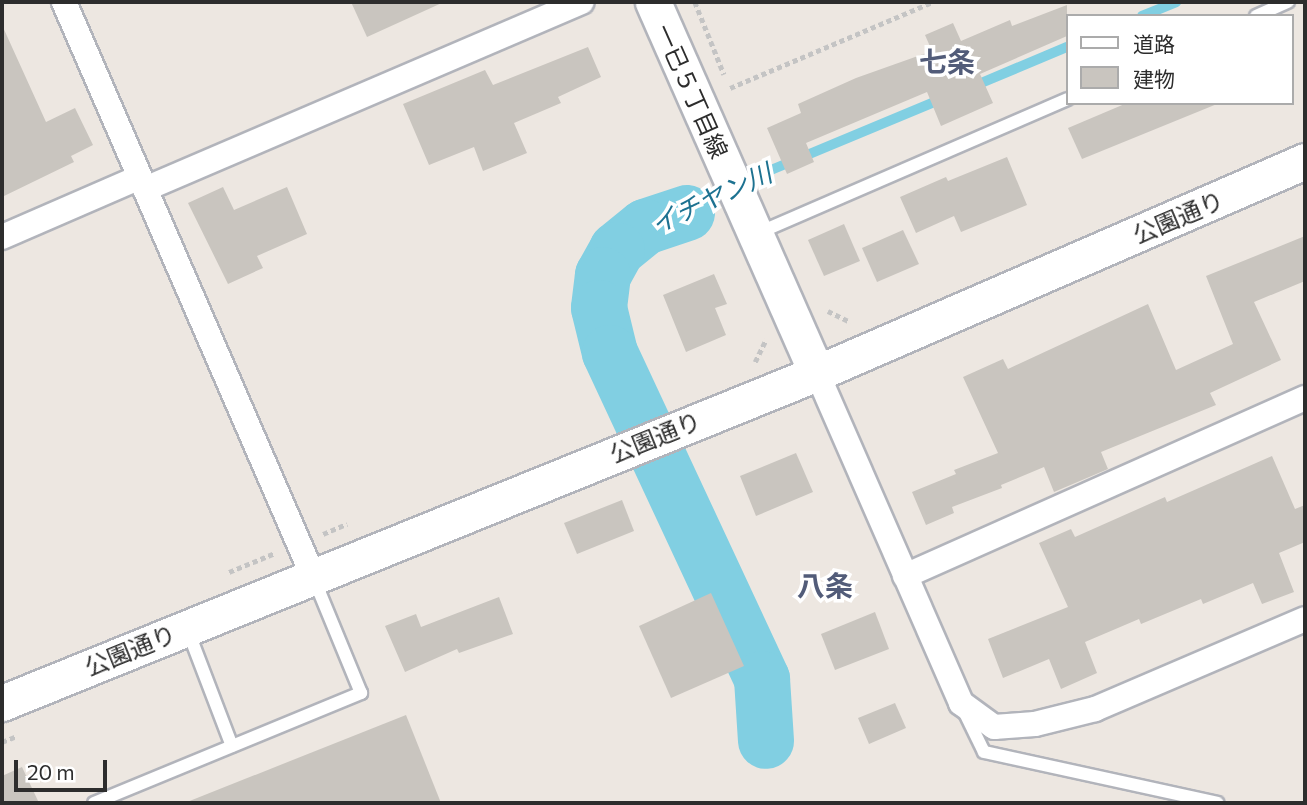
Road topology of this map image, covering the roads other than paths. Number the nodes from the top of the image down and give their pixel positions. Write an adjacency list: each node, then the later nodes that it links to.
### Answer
1 (64, 2): 8 (street)
2 (582, 2): 8 (street)
3 (653, 2): 9 (street, 一已５丁目線)
4 (1288, 2): 5 (lane)
5 (1261, 14)
6 (1066, 99): 9 (lane)
7 (1305, 162): 11 (street, 公園通り)
8 (143, 183): 10 (street); 13 (street)
9 (754, 234): 11 (street, 一已５丁目線)
10 (2, 237)
11 (817, 373): 13 (street, 公園通り); 14 (street)
12 (1305, 398): 14 (street)
13 (313, 576): 16 (street, 公園通り); 19 (lane)
14 (905, 576): 18 (street)
15 (1305, 619): 18 (street)
16 (187, 627): 17 (street, 公園通り); 19 (lane)
17 (2, 703)
18 (961, 703): 21 (lane)
19 (232, 746): 20 (lane)
20 (94, 803)
21 (1217, 803)

